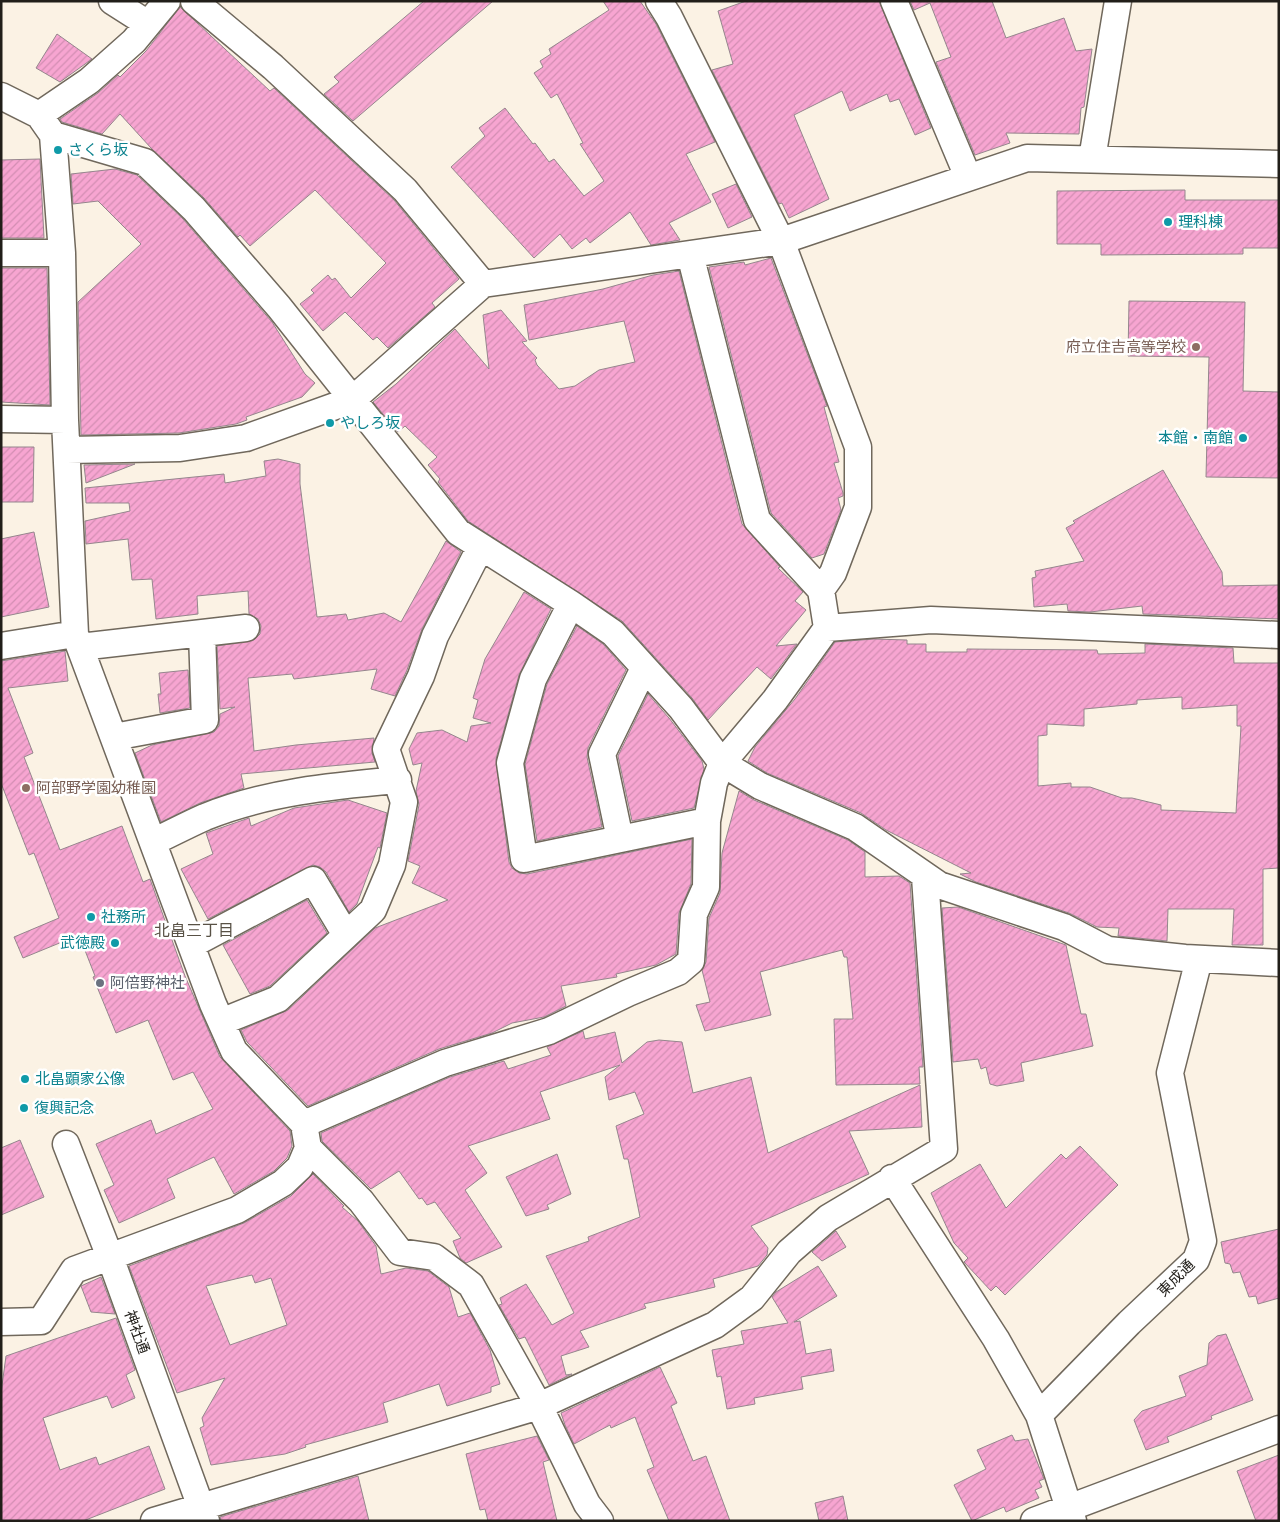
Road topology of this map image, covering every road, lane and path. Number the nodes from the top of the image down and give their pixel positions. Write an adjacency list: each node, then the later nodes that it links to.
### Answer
1 (112, 1): 7 (street)
2 (167, 1): 7 (street)
3 (194, 1): 17 (street)
4 (659, 1): 13 (street)
5 (894, 1): 12 (street)
6 (1118, 1): 10 (street)
7 (148, 24): 9 (street)
8 (1, 96): 9 (street)
9 (46, 125): 15 (street); 18 (street)
10 (1092, 160): 11 (street); 12 (street)
11 (1279, 164)
12 (968, 177): 13 (street)
13 (781, 241): 16 (street); 23 (street)
14 (1, 253): 15 (street)
15 (62, 253): 20 (street)
16 (690, 254): 17 (street); 23 (street)
17 (483, 284): 18 (street)
18 (352, 400): 21 (street); 24 (street)
19 (1, 419): 20 (street)
20 (65, 420): 21 (street)
21 (67, 450): 29 (street)
22 (480, 548): 34 (street)
23 (821, 590): 26 (street)
24 (571, 604): 31 (street); 36 (street)
25 (246, 628): 27 (street)
26 (827, 628): 28 (street); 33 (street)
27 (202, 633): 29 (street); 32 (street)
28 (1279, 635)
29 (78, 640): 30 (street); 32 (street)
30 (1, 646)
31 (644, 668): 33 (street); 36 (street)
32 (114, 737): 37 (street)
33 (722, 763): 35 (street); 38 (street)
34 (398, 780): 37 (street); 39 (street)
35 (707, 821): 36 (street); 44 (street)
36 (620, 840)
37 (153, 842): 40 (street)
38 (925, 877): 41 (street); 46 (street)
39 (346, 935): 40 (street); 43 (street)
40 (191, 945): 43 (street)
41 (1199, 959): 42 (street); 50 (street, 東成通)
42 (1279, 963)
43 (221, 1022): 44 (street)
44 (306, 1136): 47 (street); 49 (street)
45 (66, 1144): 47 (street, 神社通)
46 (892, 1178): 49 (street); 50 (street)
47 (110, 1257): 48 (street); 52 (street, 神社通)
48 (1, 1322)
49 (539, 1406): 52 (street); 55 (street)
50 (1039, 1415): 53 (street)
51 (1279, 1429): 53 (street)
52 (203, 1514): 54 (street)
53 (1071, 1514): 56 (street)
54 (154, 1521)
55 (600, 1521)
56 (1034, 1521)

